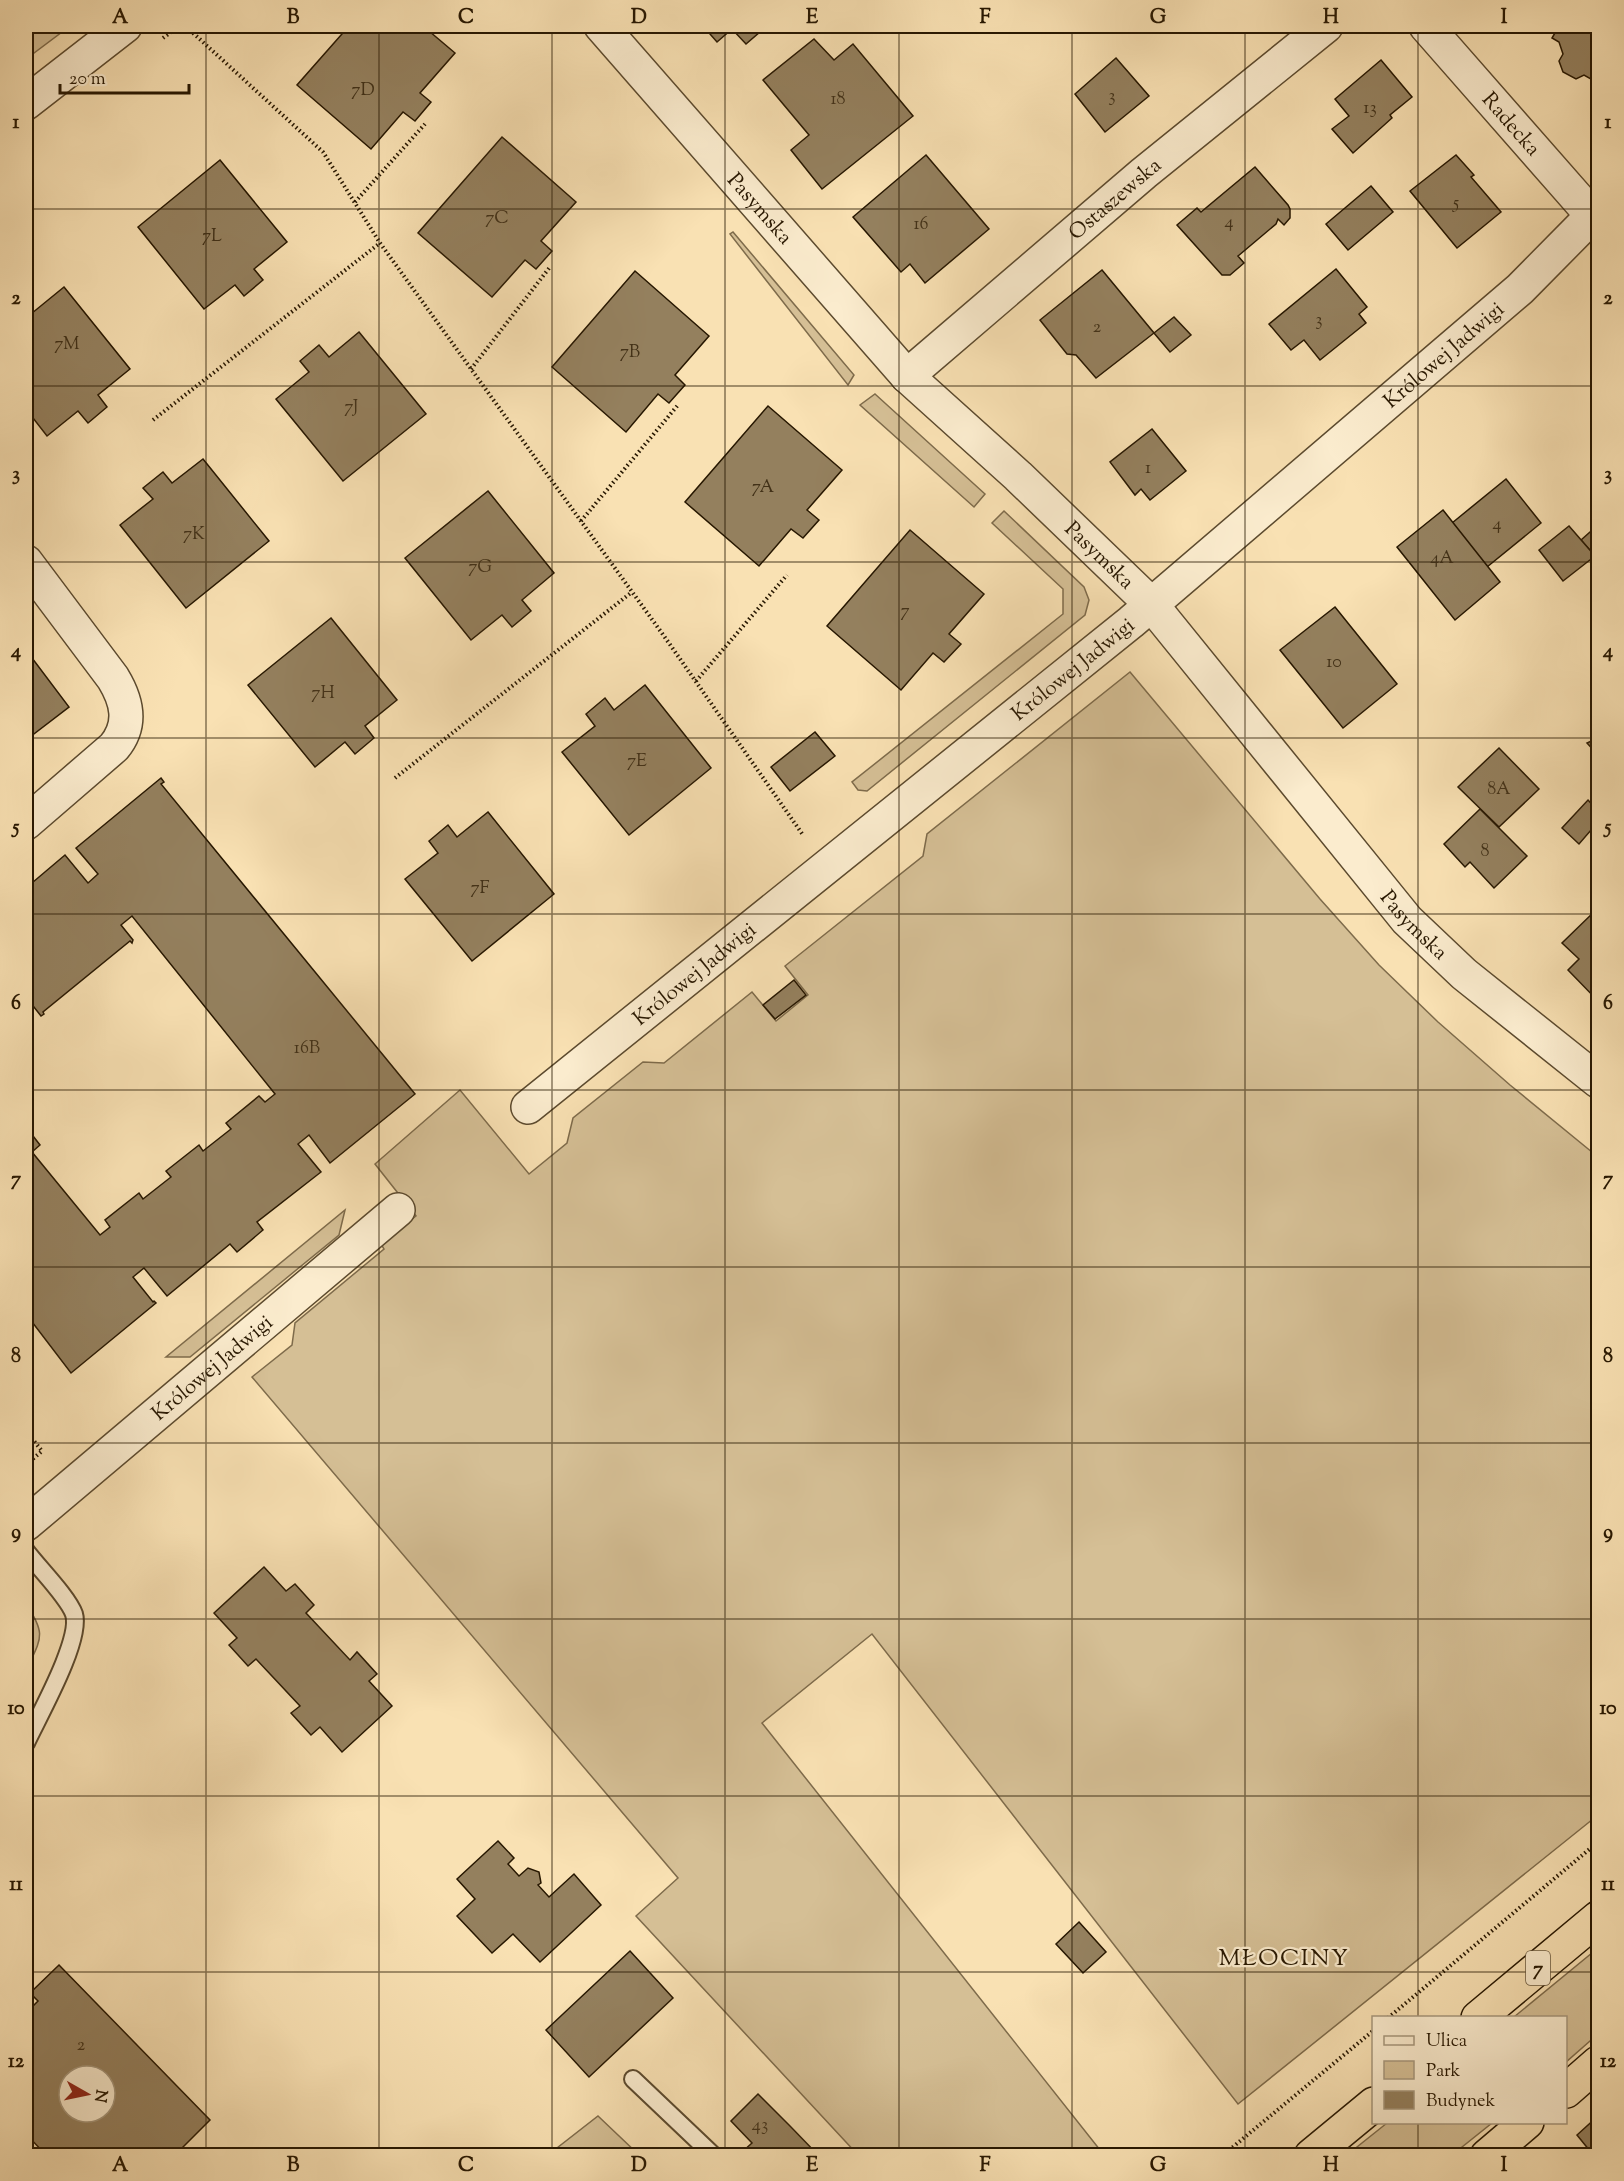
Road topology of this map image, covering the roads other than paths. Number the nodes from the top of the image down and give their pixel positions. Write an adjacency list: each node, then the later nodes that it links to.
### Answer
1 (125, 26): 5 (street)
2 (601, 26): 7 (street, Pasymska)
3 (1326, 26): 7 (street, Ostaszewska)
4 (1426, 26): 6 (street, Radecka)
5 (26, 103)
6 (1597, 216): 9 (street, Królowej Jadwigi)
7 (907, 376): 9 (street, Pasymska)
8 (26, 562): 10 (street)
9 (1151, 604): 11 (street, Pasymska); 12 (street, Królowej Jadwigi)
10 (26, 823)
11 (1599, 1081)
12 (528, 1107)
13 (398, 1210): 14 (street, Królowej Jadwigi)
14 (26, 1524)
15 (26, 1551): 16 (lane)
16 (26, 1743)
17 (1599, 1918): 18 (highway, 7)
18 (1480, 2016)
19 (1599, 2063): 21 (highway)
20 (633, 2079): 24 (lane)
21 (1567, 2090)
22 (1372, 2106): 25 (highway)
23 (1525, 2124): 26 (highway)
24 (714, 2156)
25 (1311, 2156)
26 (1487, 2156)

